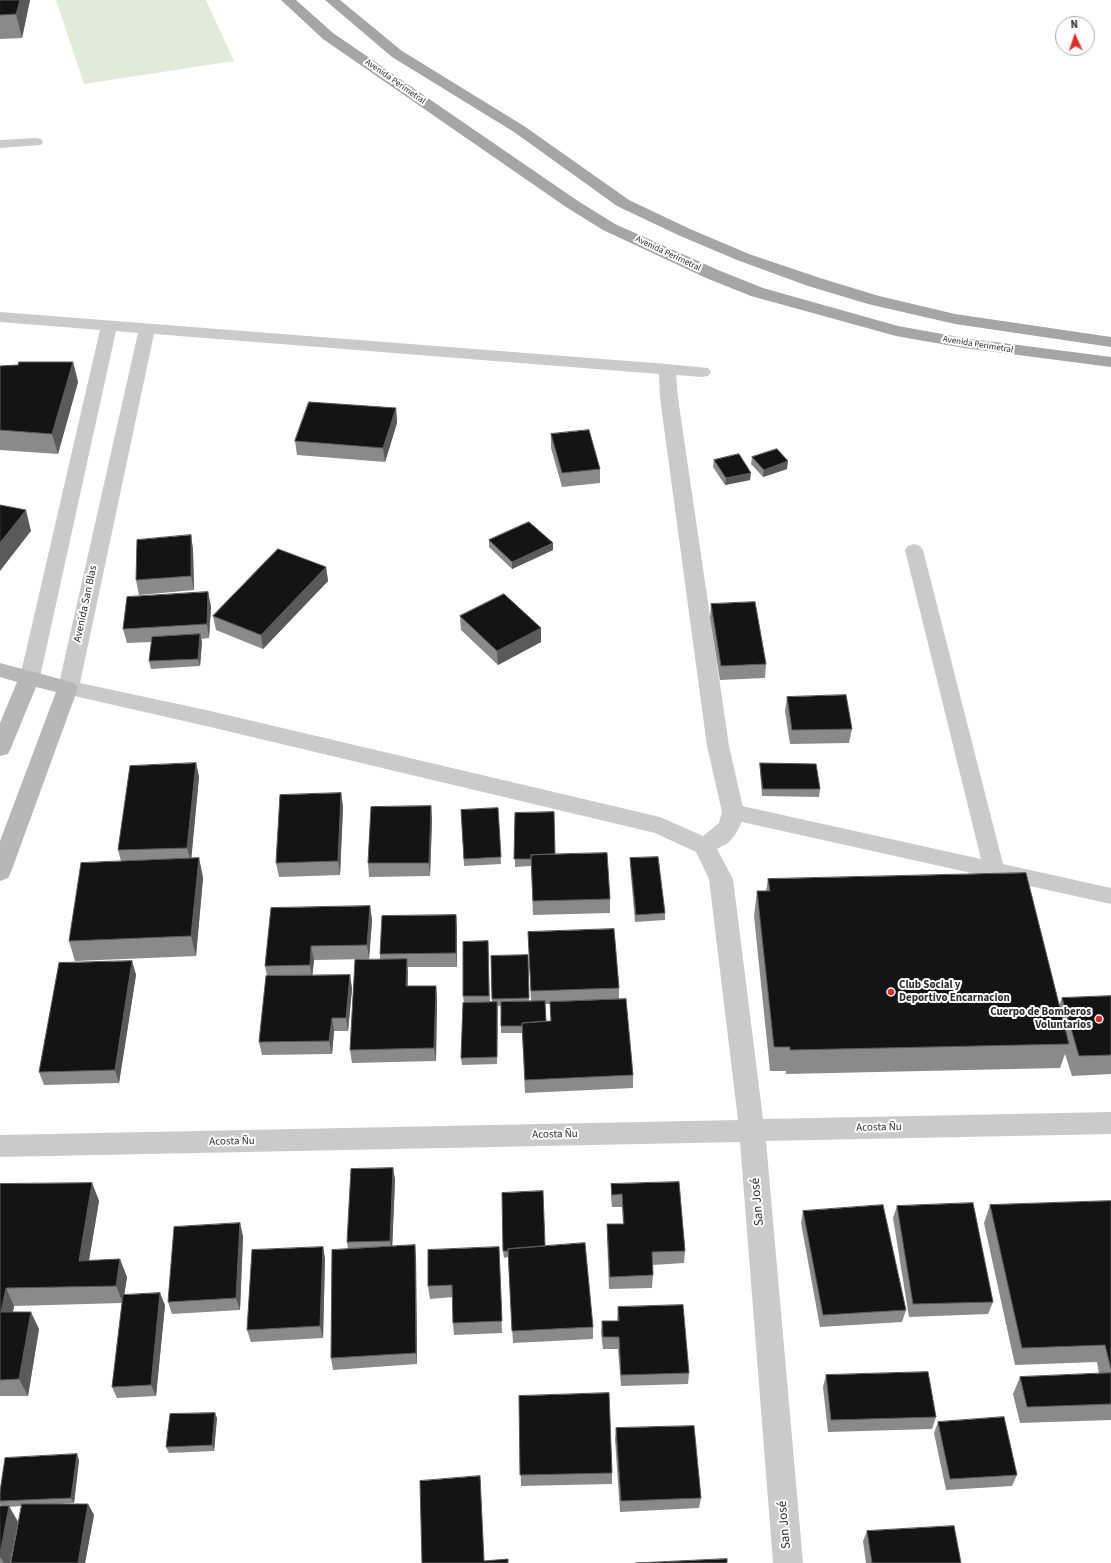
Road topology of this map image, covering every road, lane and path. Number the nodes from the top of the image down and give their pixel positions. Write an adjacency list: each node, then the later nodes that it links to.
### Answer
1 (288, 0): 9 (main road, Avenida Perimetral)
2 (332, 0): 8 (main road)
3 (36, 142): 4 (lane)
4 (0, 144)
5 (0, 317): 6 (street)
6 (109, 326): 7 (street); 14 (street)
7 (147, 329): 10 (street); 15 (street, Avenida San Blas)
8 (1111, 342)
9 (1111, 362)
10 (667, 369): 11 (street); 17 (street)
11 (702, 372)
12 (914, 550): 19 (lane)
13 (0, 670): 14 (street)
14 (30, 677): 15 (street); 16 (street)
15 (68, 688): 18 (street); 20 (street, Avenida San Blas)
16 (0, 748)
17 (733, 812): 18 (street); 19 (lane)
18 (704, 846): 23 (street, San José)
19 (994, 869): 21 (lane)
20 (0, 872)
21 (1111, 896)
22 (1111, 1123): 23 (street, Acosta Ñu)
23 (752, 1131): 24 (street, Acosta Ñu); 25 (street, San José)
24 (0, 1146)
25 (788, 1563)

